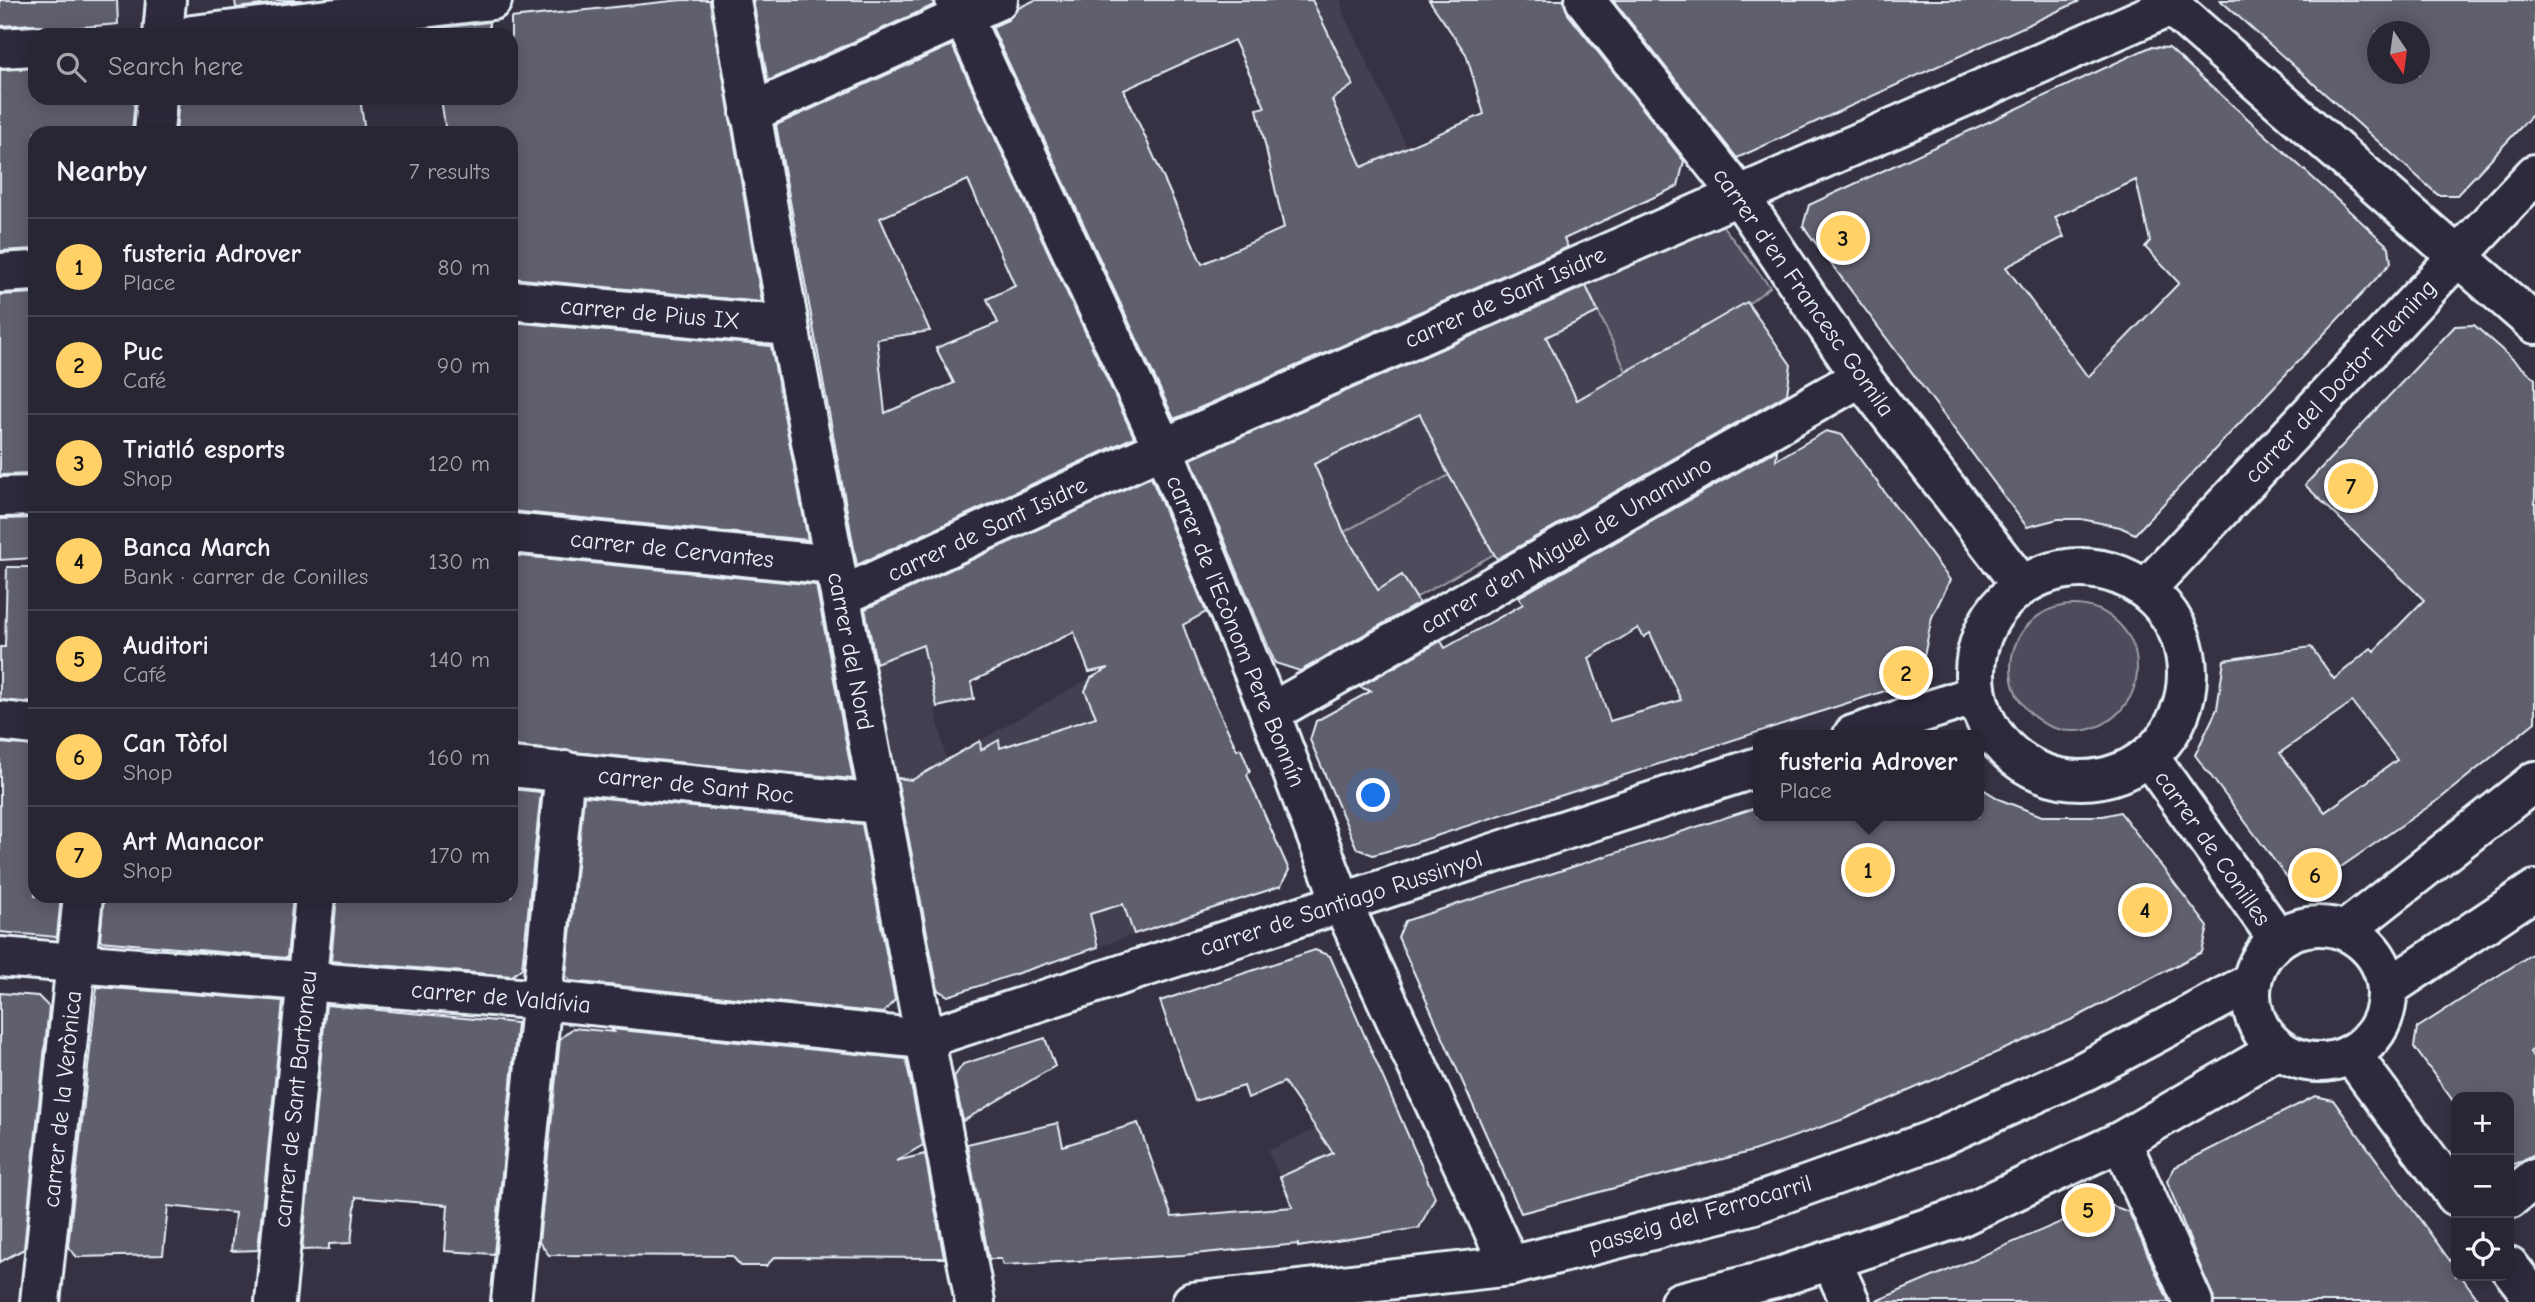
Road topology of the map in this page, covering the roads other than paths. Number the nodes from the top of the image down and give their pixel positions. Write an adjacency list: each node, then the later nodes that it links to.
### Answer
1 (166, 0): 8 (street)
2 (492, 0): 9 (street)
3 (731, 0): 13 (street, carrer del Nord)
4 (998, 0): 7 (street)
5 (1585, 0): 16 (street, carrer d'en Francesc Gomila)
6 (2170, 3): 16 (street, carrer de Sant Isidre); 17 (street)
7 (958, 8): 13 (street); 24 (street, carrer de l'Ecònom Pere Bonnín)
8 (164, 28)
9 (252, 28)
10 (28, 46): 11 (street)
11 (0, 48)
12 (156, 105): 14 (street)
13 (750, 113): 22 (street, carrer del Nord)
14 (155, 126)
15 (2535, 174): 17 (street, carrer del Doctor Fleming)
16 (1738, 194): 23 (street, carrer d'en Francesc Gomila); 24 (street, carrer de Sant Isidre)
17 (2458, 255): 21 (street); 30 (street, carrer del Doctor Fleming)
18 (28, 271): 19 (street)
19 (0, 273)
20 (518, 301): 22 (street, carrer de Pius IX)
21 (2535, 324)
22 (789, 326): 28 (street, carrer del Nord)
23 (1861, 377): 29 (street, carrer d'en Francesc Gomila); 32 (street, carrer d'en Miguel de Unamuno)
24 (1163, 448): 28 (street, carrer de Sant Isidre); 32 (street, carrer de l'Ecònom Pere Bonnín)
25 (28, 496): 26 (street)
26 (0, 497)
27 (518, 534): 28 (street, carrer de Cervantes)
28 (838, 581): 41 (street, carrer del Nord)
29 (2022, 586): 30 (street); 31 (street)
30 (2146, 589): 36 (street)
31 (1976, 695): 35 (street); 36 (street)
32 (1270, 713): 45 (street, carrer de l'Ecònom Pere Bonnín)
33 (0, 721): 34 (street)
34 (28, 724)
35 (1868, 730)
36 (2149, 757): 47 (street, carrer de Conilles)
37 (518, 768): 39 (street, carrer de Sant Roc)
38 (1753, 768): 45 (street, carrer de Santiago Russinyol)
39 (565, 771): 41 (street, carrer de Sant Roc); 53 (street)
40 (2535, 781): 46 (street)
41 (880, 804): 54 (street, carrer del Nord)
42 (2535, 890): 52 (street)
43 (82, 903): 49 (street, carrer de la Verònica)
44 (314, 903): 50 (street, carrer de Sant Bartomeu)
45 (1342, 903): 54 (street, carrer de Santiago Russinyol); 62 (street, carrer de l'Ecònom Pere Bonnín)
46 (2346, 930): 47 (street); 52 (street)
47 (2278, 939): 51 (street)
48 (0, 957): 49 (street, carrer de Valdívia)
49 (76, 962): 50 (street, carrer de Valdívia); 65 (street, carrer de la Verònica)
50 (308, 981): 53 (street, carrer de Valdívia); 66 (street, carrer de Sant Bartomeu)
51 (2252, 982): 55 (street); 62 (street, passeig del Ferrocarril)
52 (2388, 988): 56 (street)
53 (542, 1000): 54 (street, carrer de Valdívia); 67 (street)
54 (924, 1039): 68 (street, carrer del Nord)
55 (2279, 1049): 56 (street); 57 (street)
56 (2351, 1054): 59 (street)
57 (2121, 1141): 61 (street); 72 (street)
58 (2535, 1178): 60 (street)
59 (2451, 1189)
60 (2514, 1195)
61 (1831, 1260): 70 (street); 71 (street)
62 (1510, 1266): 69 (street, passeig del Ferrocarril)
63 (2514, 1273): 64 (street)
64 (2535, 1300)
65 (40, 1302)
66 (275, 1302)
67 (512, 1302)
68 (975, 1302)
69 (1192, 1302)
70 (1680, 1302)
71 (1850, 1302)
72 (2193, 1302)

